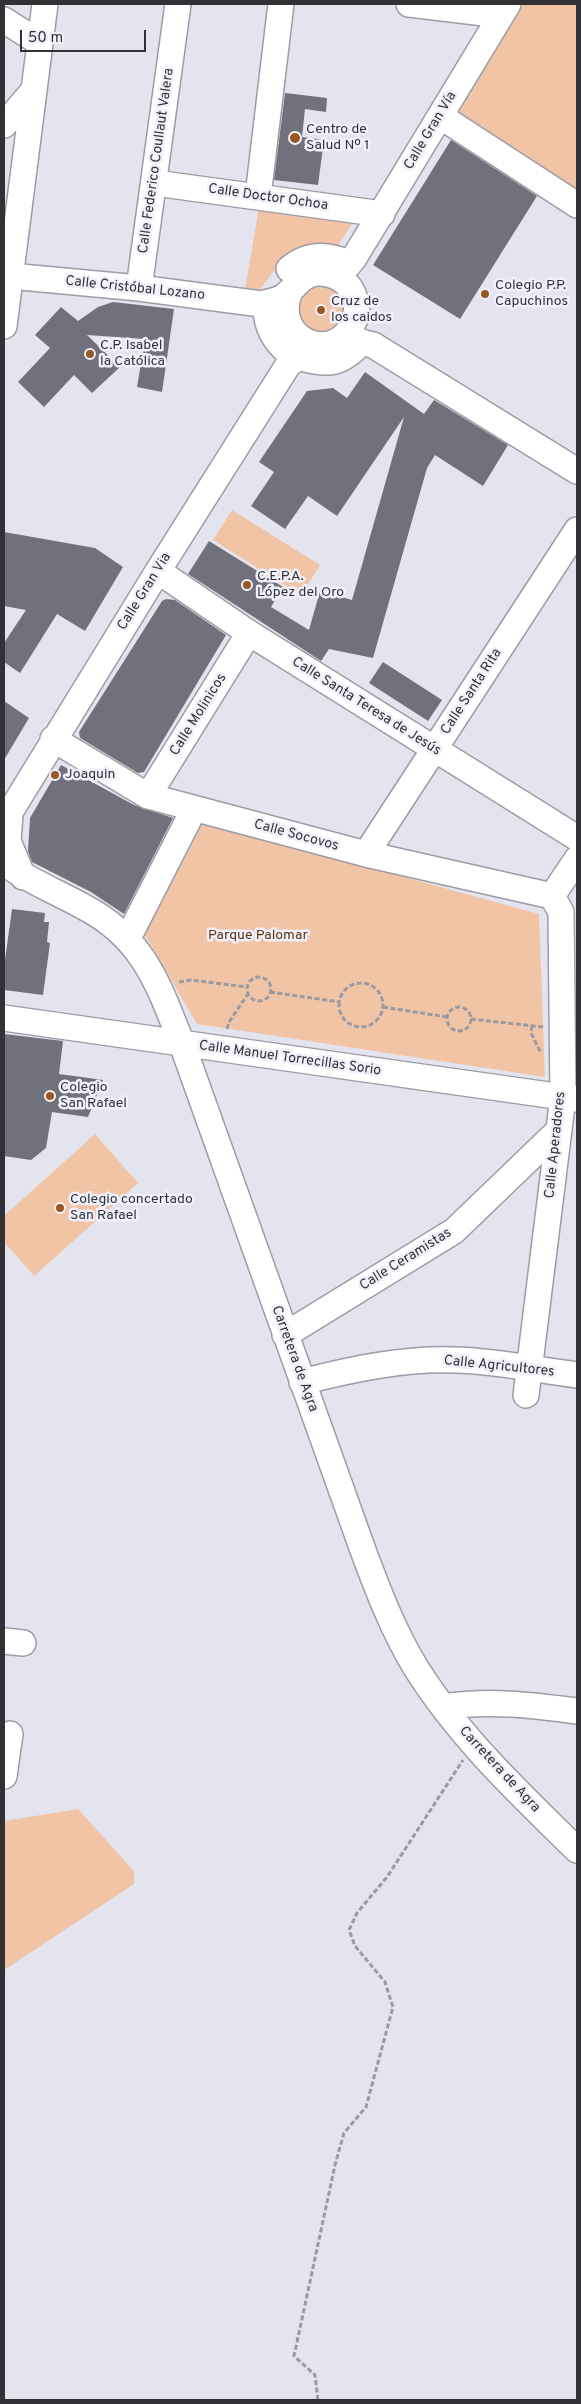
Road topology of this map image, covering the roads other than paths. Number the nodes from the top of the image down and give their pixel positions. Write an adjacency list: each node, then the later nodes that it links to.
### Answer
1 (45, 4): 7 (street)
2 (178, 4): 12 (street, Calle Federico Coullaut Valera)
3 (281, 4): 13 (street)
4 (409, 4): 5 (street)
5 (504, 9): 9 (street, Calle Gran Vía)
6 (4, 20): 7 (street)
7 (40, 44): 8 (street)
8 (34, 90): 10 (street); 11 (street)
9 (440, 116): 14 (street); 15 (street, Calle Gran Vía)
10 (4, 125)
11 (14, 170): 17 (street)
12 (155, 183): 13 (street, Calle Doctor Ochoa); 18 (street, Calle Federico Coullaut Valera)
13 (258, 196): 15 (street, Calle Doctor Ochoa)
14 (577, 205)
15 (382, 214): 16 (street, Calle Gran Vía)
16 (347, 270): 19 (street); 20 (street); 22 (street)
17 (10, 276): 18 (street, Calle Cristóbal Lozano); 21 (street)
18 (139, 288): 20 (street, Calle Cristóbal Lozano)
19 (290, 291): 20 (street); 23 (street)
20 (264, 304): 23 (street); 23 (street)
21 (4, 321)
22 (364, 335): 23 (street); 23 (street); 24 (street)
23 (302, 345): 26 (street, Calle Gran Via)
24 (577, 471)
25 (577, 530): 29 (street, Calle Santa Rita)
26 (158, 571): 27 (street, Calle Santa Teresa de Jesús); 28 (street, Calle Gran Via)
27 (249, 633): 29 (street, Calle Santa Teresa de Jesús); 30 (street, Calle Molinicos)
28 (53, 739): 30 (street, Calle Socovos); 32 (street, Calle Gran Via)
29 (434, 750): 33 (street, Calle Santa Teresa de Jesús); 34 (street, Calle Santa Rita)
30 (148, 796): 31 (street, Calle Socovos)
31 (194, 809): 34 (street, Calle Socovos); 38 (street)
32 (5, 820): 36 (street)
33 (577, 838)
34 (366, 854): 37 (street, Calle Socovos)
35 (577, 859): 37 (street)
36 (10, 871): 38 (street, Carretera de Agra)
37 (552, 896): 41 (street, Calle Aperadores)
38 (128, 938): 40 (street, Carretera de Agra)
39 (4, 1018): 40 (street, Calle Manuel Torrecillas Sorio)
40 (182, 1044): 41 (street, Calle Manuel Torrecillas Sorio); 43 (street, Carretera de Agra)
41 (570, 1098): 42 (street, Calle Aperadores)
42 (559, 1130): 43 (street, Calle Ceramistas); 44 (street, Calle Aperadores)
43 (285, 1334): 46 (street, Carretera de Agra)
44 (530, 1369): 45 (street, Calle Agricultores); 46 (street, Calle Agricultores); 47 (street, Calle Aperadores)
45 (577, 1375)
46 (302, 1382): 48 (street, Carretera de Agra)
47 (526, 1395)
48 (443, 1707): 49 (street); 52 (street, Carretera de Agra)
49 (577, 1711)
50 (10, 1734): 51 (street)
51 (4, 1776)
52 (577, 1850)

